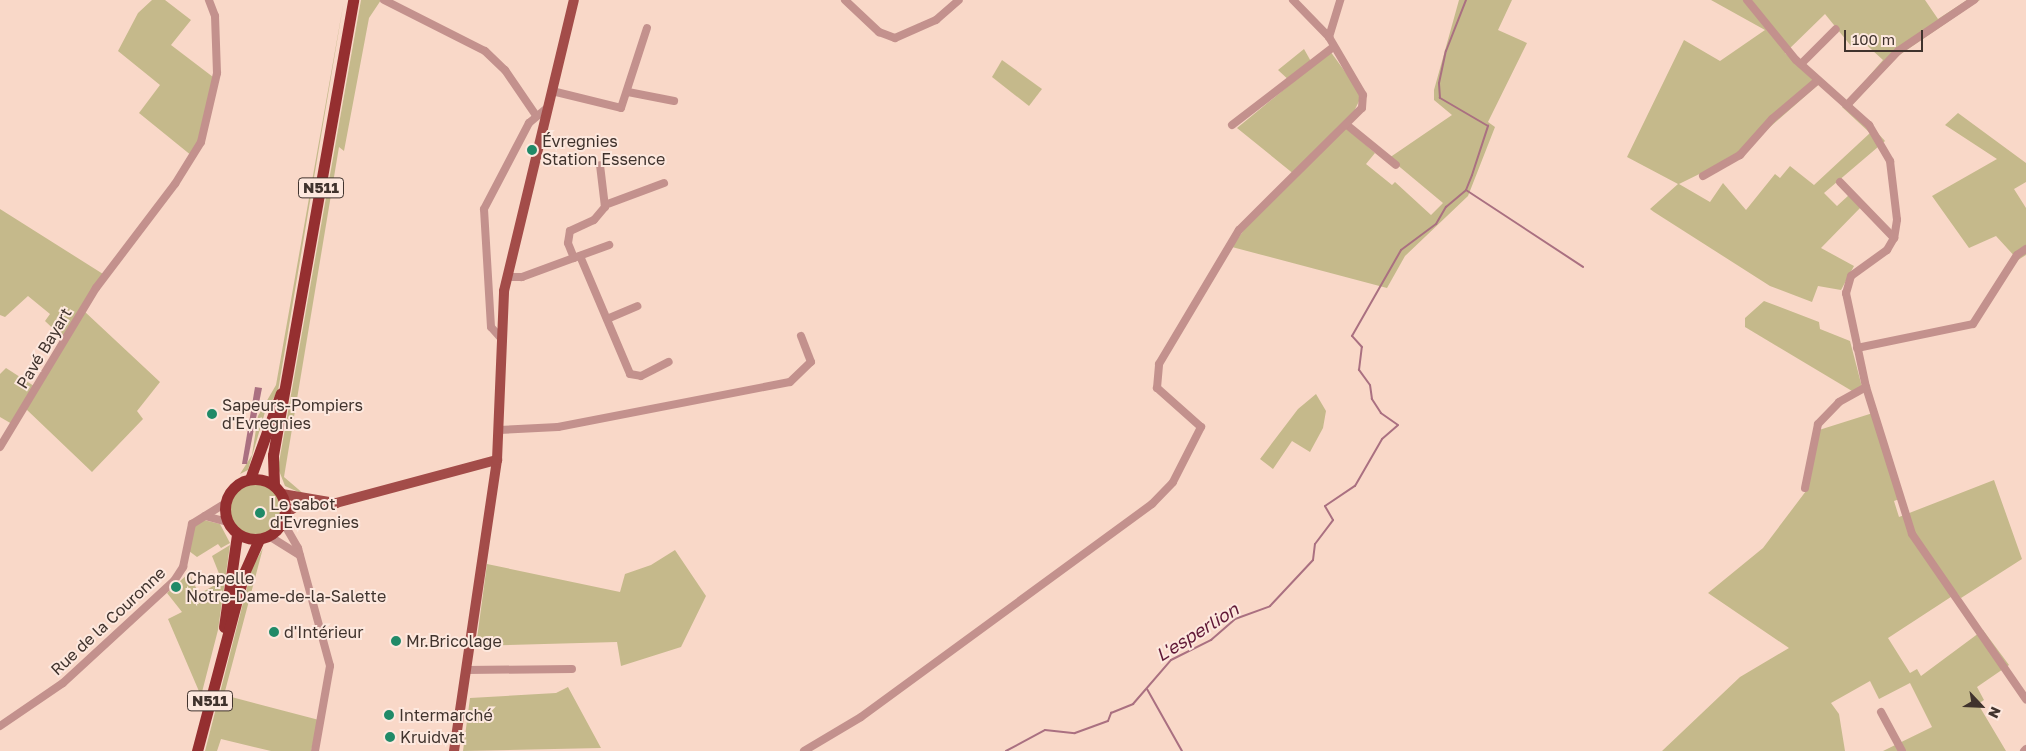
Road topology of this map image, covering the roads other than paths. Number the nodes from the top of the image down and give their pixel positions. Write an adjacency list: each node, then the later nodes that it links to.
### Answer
1 (209, 0): 45 (street, Pavé Bayart)
2 (354, 0): 42 (highway, N511)
3 (384, 0): 22 (street)
4 (574, 0): 17 (main road)
5 (845, 0): 6 (street)
6 (959, 0)
7 (1294, 0): 13 (street)
8 (1340, 0): 13 (street)
9 (1747, 0): 15 (street)
10 (1974, 0): 20 (street)
11 (647, 28): 18 (street)
12 (1836, 29): 15 (street)
13 (1329, 37): 14 (street)
14 (1332, 48): 23 (street); 24 (street)
15 (1801, 64): 16 (street)
16 (1818, 80): 20 (street); 27 (street)
17 (552, 91): 18 (street); 21 (main road)
18 (628, 92): 19 (street)
19 (674, 101)
20 (1847, 105): 31 (street)
21 (547, 108): 22 (street); 35 (main road)
22 (535, 114): 39 (street)
23 (1232, 125)
24 (1347, 125): 26 (street); 67 (street)
25 (600, 164): 30 (street)
26 (1396, 165)
27 (1703, 176)
28 (1840, 182): 31 (street)
29 (664, 183): 30 (street)
30 (605, 205): 34 (street)
31 (1894, 238): 40 (street)
32 (609, 245): 34 (street)
33 (2026, 249): 40 (street)
34 (577, 257): 35 (street); 37 (street)
35 (507, 277): 39 (main road)
36 (637, 306): 37 (street)
37 (607, 319): 41 (street)
38 (801, 336): 44 (street)
39 (500, 337): 44 (main road)
40 (1857, 348): 43 (street)
41 (668, 362)
42 (288, 375): 47 (highway, N511); 49 (highway, N511)
43 (1866, 387): 48 (street); 61 (street)
44 (499, 430): 46 (main road)
45 (0, 448)
46 (497, 460): 50 (main road); 59 (main road)
47 (250, 479): 49 (highway); 51 (highway)
48 (1805, 488)
49 (278, 490): 50 (main road); 53 (highway, N511)
50 (307, 498): 53 (main road)
51 (226, 503): 52 (street, Rue de la Couronne); 54 (highway)
52 (205, 516): 54 (street); 63 (street, Rue de la Couronne)
53 (284, 517): 56 (highway, N511); 57 (street)
54 (228, 522): 55 (highway)
55 (237, 534): 56 (highway); 58 (highway, N511)
56 (264, 538): 57 (street); 58 (highway, N511)
57 (299, 555): 65 (street)
58 (223, 651): 64 (highway, N511)
59 (466, 670): 60 (street); 66 (main road)
60 (572, 670)
61 (2026, 700)
62 (1881, 712): 68 (street)
63 (0, 726)
64 (197, 751)
65 (315, 751)
66 (454, 751)
67 (804, 751)
68 (1902, 751)

